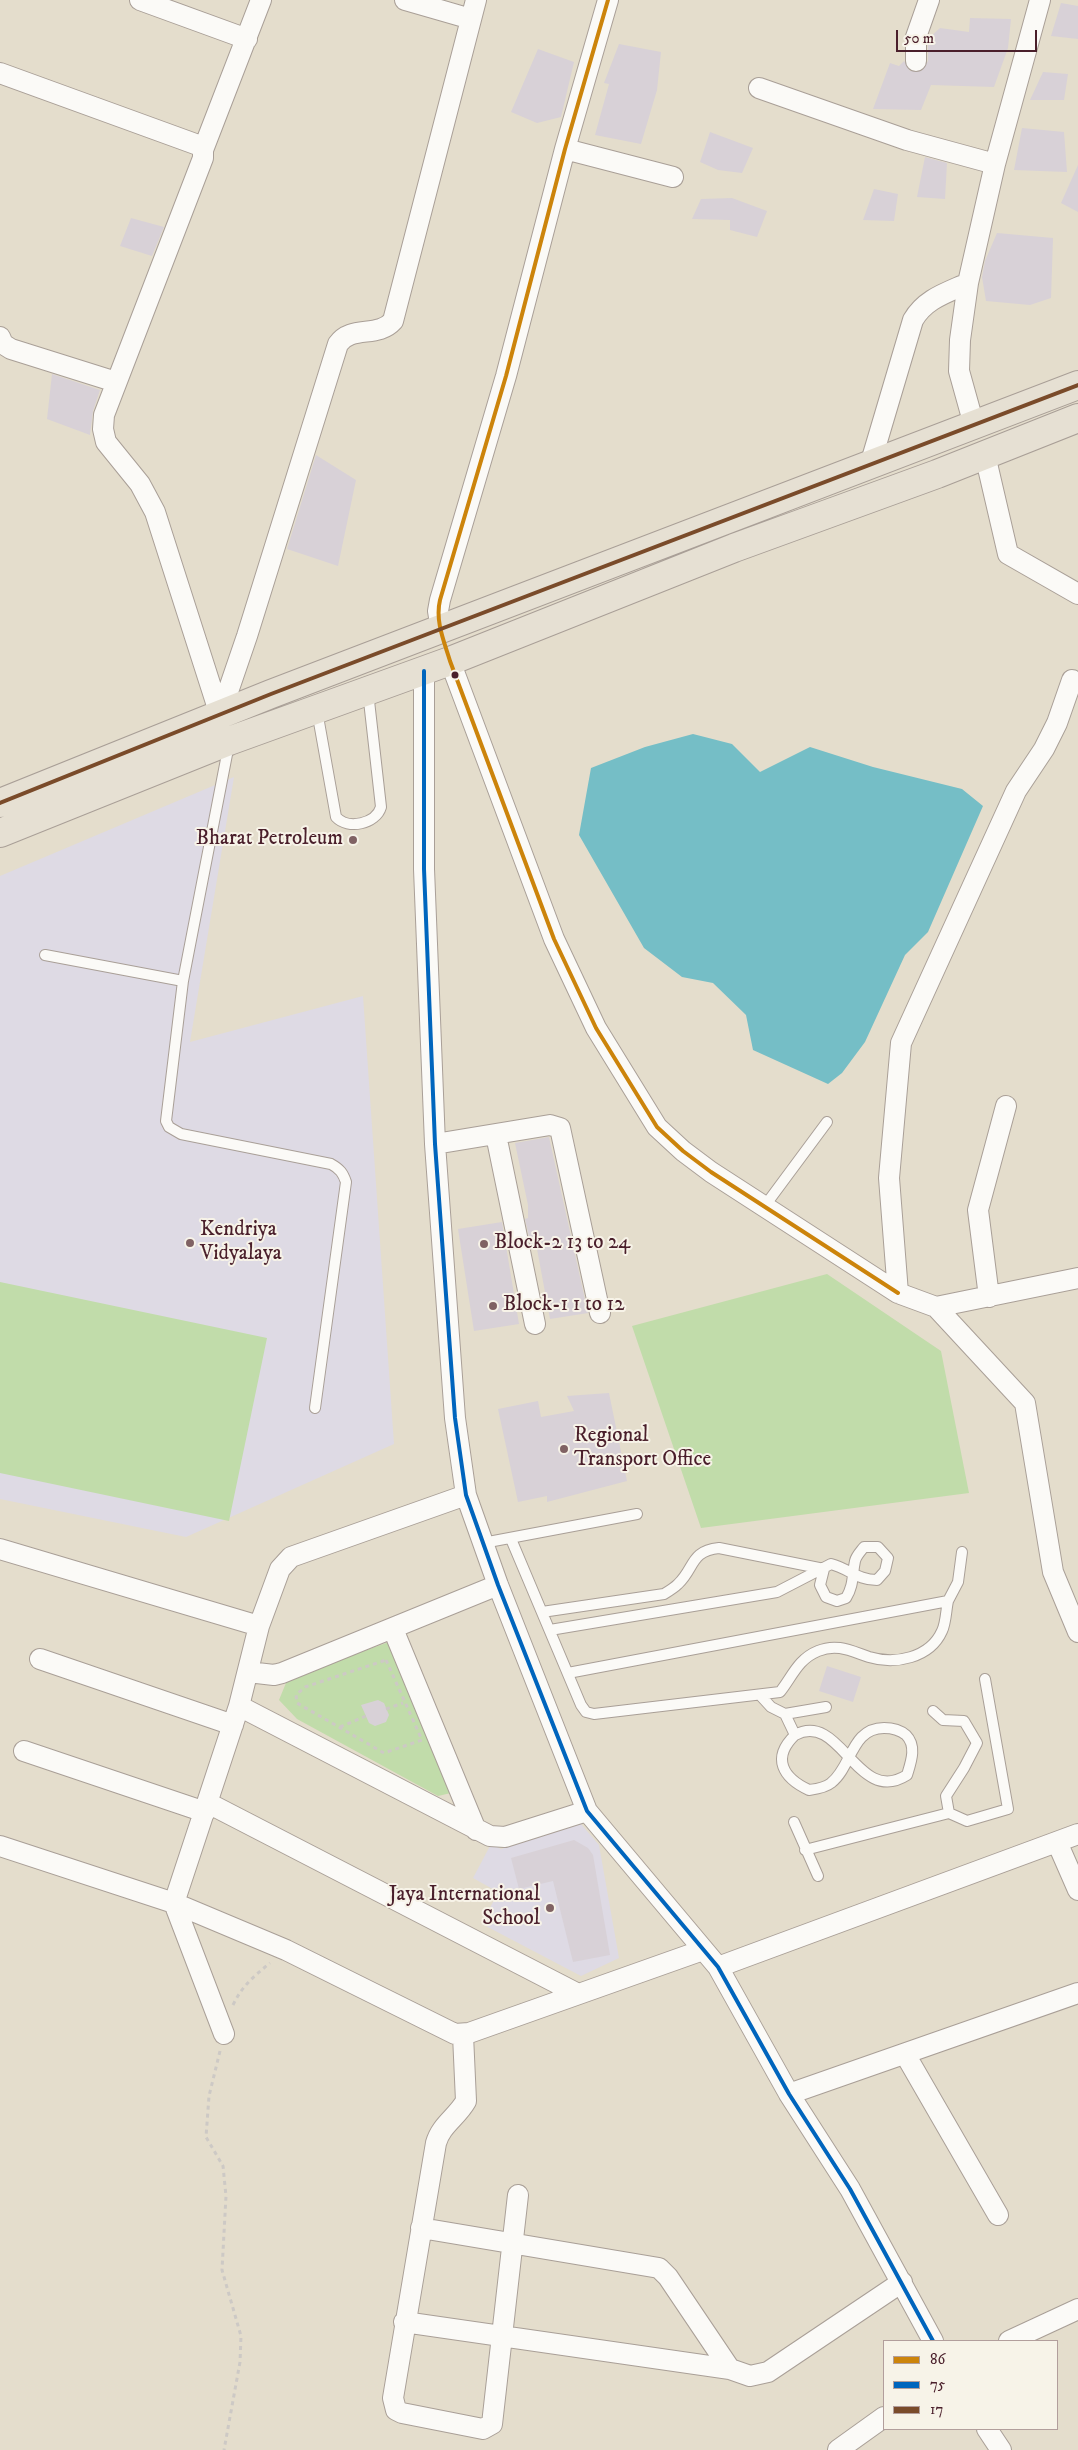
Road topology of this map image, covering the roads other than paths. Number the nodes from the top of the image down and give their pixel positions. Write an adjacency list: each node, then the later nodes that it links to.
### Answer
1 (140, 0): 9 (street)
2 (261, 0): 9 (street)
3 (405, 0): 8 (street)
4 (476, 0): 8 (street)
5 (608, 0): 13 (street)
6 (929, 0): 10 (street)
7 (1040, 0): 15 (street)
8 (471, 20): 32 (street)
9 (247, 39): 14 (street)
10 (916, 61)
11 (0, 73): 14 (street)
12 (759, 88): 15 (street)
13 (566, 148): 16 (street); 26 (street)
14 (203, 150): 19 (street)
15 (995, 164): 17 (street)
16 (673, 177)
17 (968, 284): 22 (street); 24 (street)
18 (0, 337): 19 (street)
19 (116, 382): 32 (street)
20 (1078, 385): 22 (main road)
21 (1078, 418): 23 (main road)
22 (974, 425): 23 (main road); 24 (main road)
23 (985, 454): 25 (street); 27 (main road)
24 (870, 465): 26 (main road)
25 (1078, 594)
26 (440, 629): 27 (main road); 32 (main road)
27 (450, 661): 28 (main road); 42 (street)
28 (424, 671): 30 (main road); 41 (street)
29 (1076, 678): 44 (street)
30 (368, 691): 31 (main road); 31 (lane)
31 (317, 711): 33 (main road)
32 (220, 715): 33 (street); 34 (main road)
33 (229, 741): 35 (main road); 37 (lane)
34 (0, 804)
35 (0, 833)
36 (45, 955): 37 (lane)
37 (183, 981): 49 (lane)
38 (1006, 1106): 45 (street)
39 (827, 1122): 42 (lane)
40 (496, 1135): 41 (street); 47 (street); 48 (street)
41 (435, 1144): 50 (street)
42 (764, 1207): 44 (street)
43 (1078, 1278): 45 (street)
44 (898, 1294): 46 (street)
45 (989, 1297): 46 (street)
46 (936, 1307): 63 (street)
47 (600, 1313)
48 (535, 1324)
49 (316, 1408)
50 (466, 1495): 53 (street); 60 (street)
51 (637, 1514): 52 (lane)
52 (511, 1540): 53 (lane); 59 (lane)
53 (483, 1543): 57 (street)
54 (0, 1549): 60 (street)
55 (962, 1552): 58 (lane)
56 (824, 1569): 56 (lane); 59 (lane); 62 (lane)
57 (498, 1585): 61 (street); 77 (street)
58 (948, 1601): 66 (lane); 68 (lane)
59 (542, 1612): 62 (lane)
60 (259, 1626): 65 (street)
61 (393, 1629): 65 (street); 80 (street)
62 (550, 1630): 66 (lane)
63 (1078, 1632)
64 (40, 1660): 72 (street)
65 (248, 1672): 72 (street)
66 (568, 1673): 68 (lane)
67 (986, 1679): 78 (lane)
68 (760, 1695): 71 (lane)
69 (826, 1707): 71 (lane)
70 (933, 1711): 78 (lane)
71 (785, 1714): 73 (lane)
72 (236, 1716): 76 (street); 80 (street)
73 (795, 1735): 75 (lane); 75 (lane)
74 (24, 1751): 76 (street)
75 (848, 1757): 75 (lane)
76 (207, 1807): 87 (street); 90 (street)
77 (587, 1811): 80 (street); 88 (street)
78 (949, 1813): 84 (lane)
79 (794, 1822): 84 (lane)
80 (476, 1830)
81 (1078, 1834): 82 (street)
82 (1057, 1842): 86 (street); 89 (street)
83 (0, 1846): 87 (street)
84 (805, 1850): 85 (lane)
85 (818, 1876)
86 (1078, 1890)
87 (174, 1903): 92 (street); 93 (street)
88 (704, 1950): 89 (street); 90 (street)
89 (718, 1967): 95 (street)
90 (578, 1994): 93 (street)
91 (1078, 1994): 94 (street)
92 (224, 2034)
93 (463, 2034): 98 (street)
94 (905, 2054): 95 (street); 97 (street)
95 (790, 2094): 100 (street)
96 (518, 2195): 99 (street)
97 (998, 2215)
98 (422, 2228): 99 (street); 102 (street)
99 (512, 2244): 103 (street); 106 (street)
100 (902, 2282): 104 (street); 106 (street)
101 (1078, 2308): 105 (street)
102 (404, 2322): 103 (street); 103 (street)
103 (502, 2336): 106 (street)
104 (933, 2340)
105 (1011, 2340)
106 (730, 2369)
107 (883, 2417): 109 (street)
108 (989, 2430): 110 (street)
109 (838, 2450)
110 (1001, 2450)

